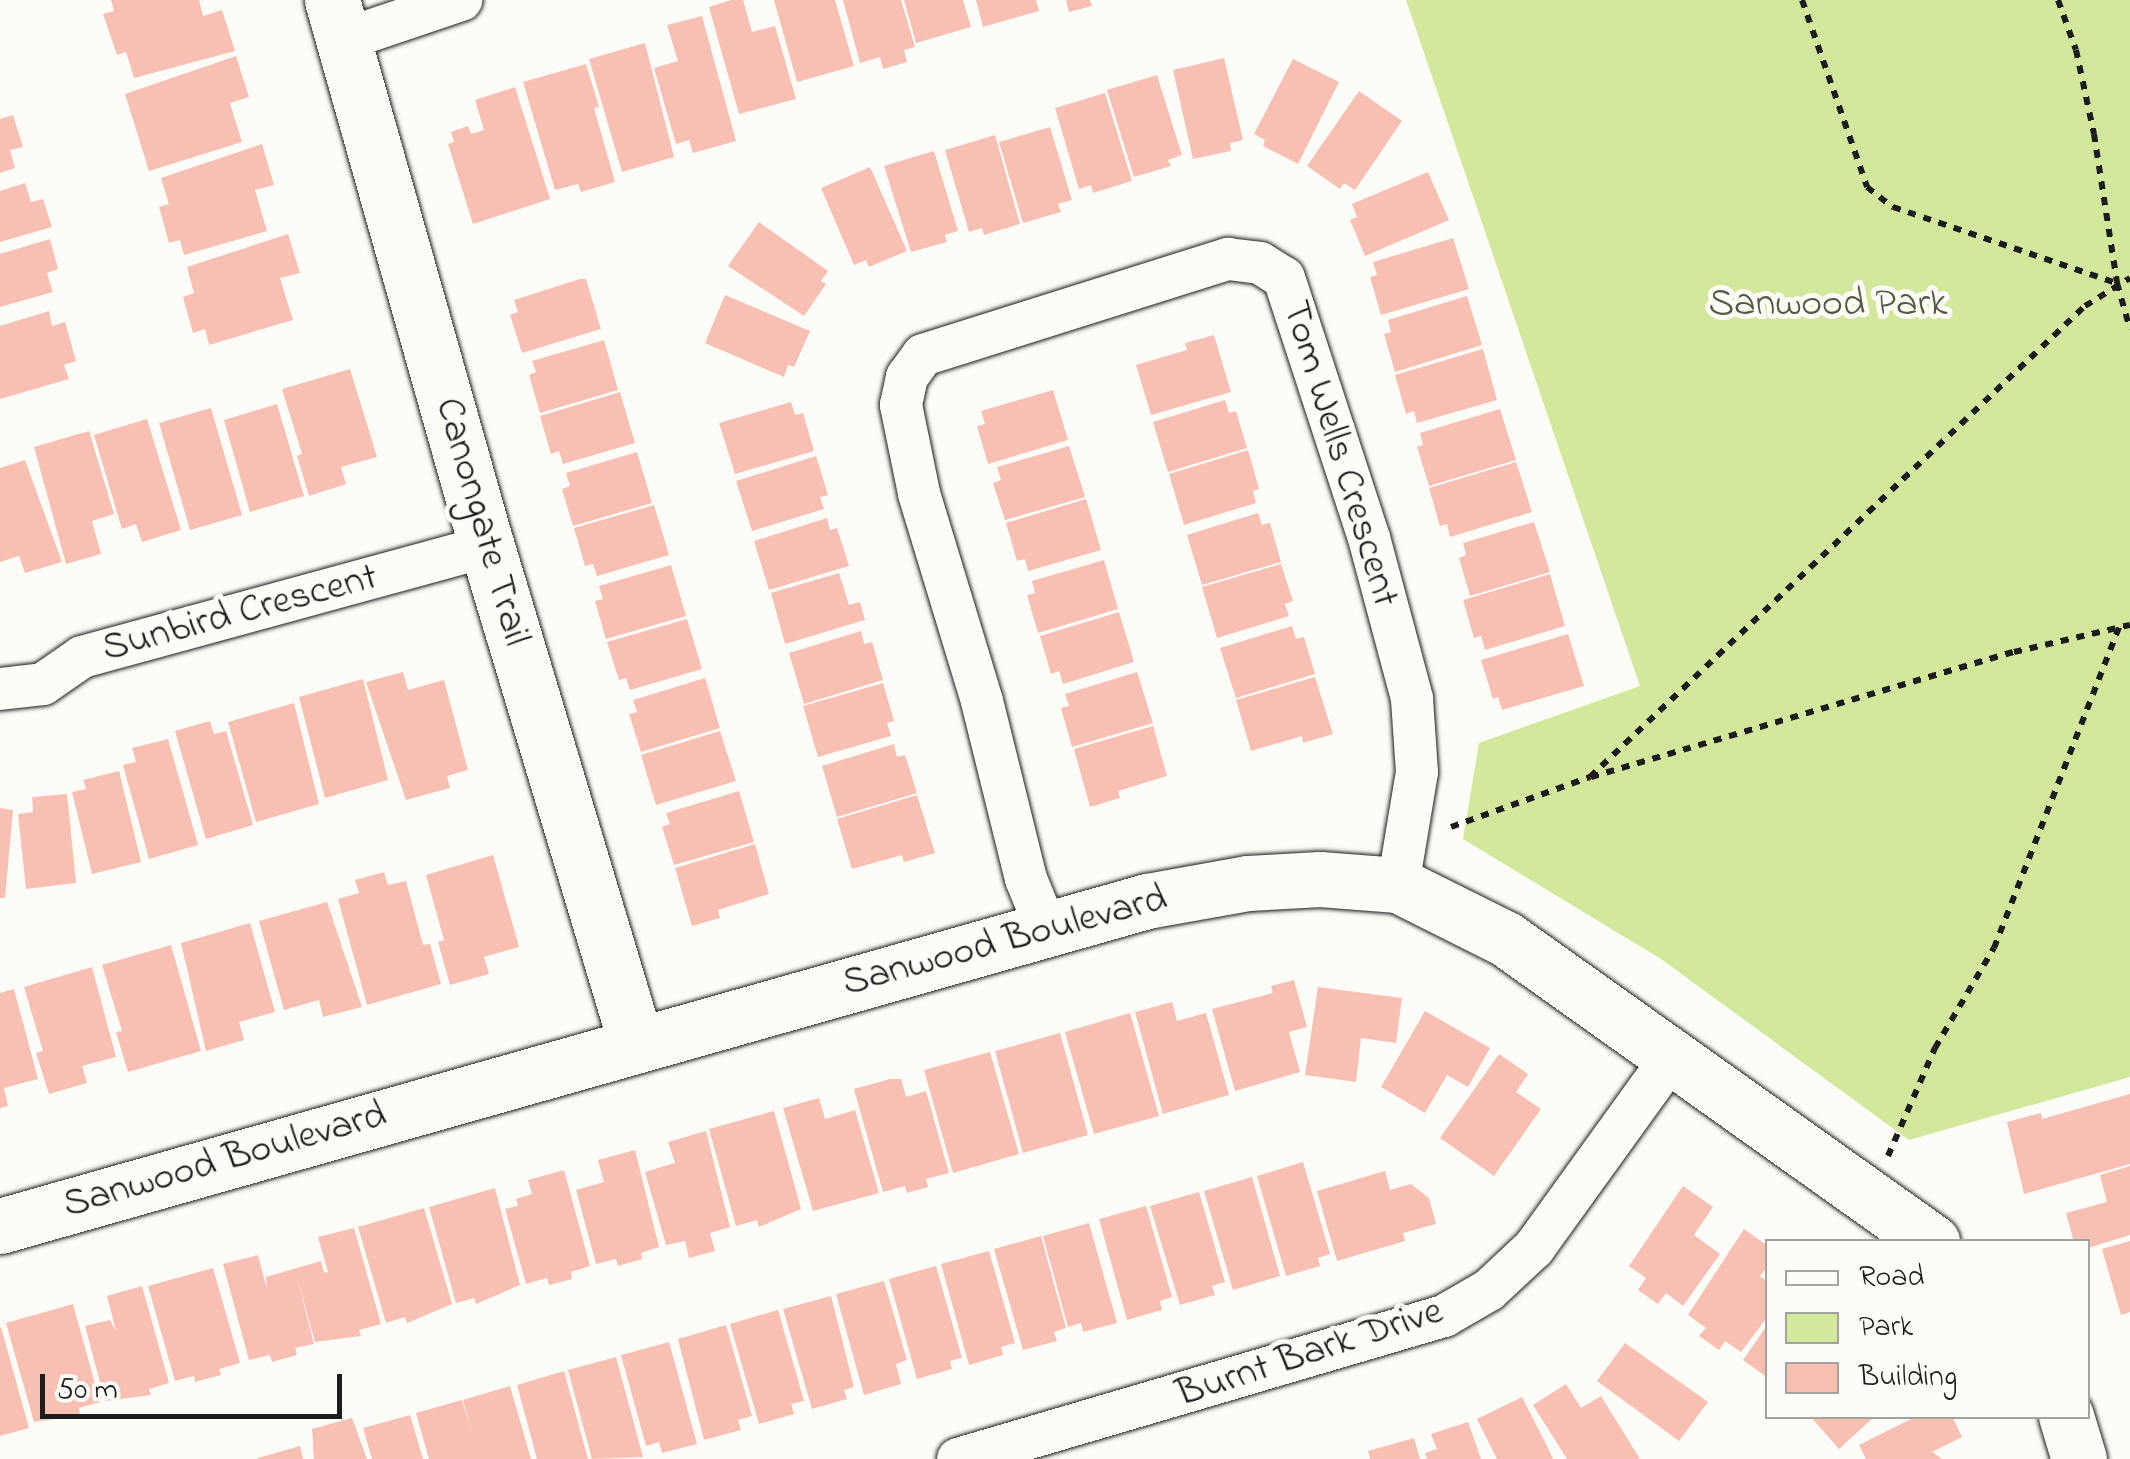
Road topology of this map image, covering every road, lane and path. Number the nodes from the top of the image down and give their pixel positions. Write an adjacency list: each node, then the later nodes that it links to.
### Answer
1 (461, 0): 4 (street)
2 (1802, 0): 6 (path)
3 (2058, 0): 6 (path)
4 (337, 20): 8 (street, Canongate Trail)
5 (2130, 278): 6 (path)
6 (2117, 283): 7 (path); 12 (path)
7 (2130, 328)
8 (487, 546): 11 (street, Sunbird Crescent); 16 (street, Canongate Trail)
9 (2130, 625): 10 (path)
10 (2118, 627): 12 (path); 18 (path)
11 (0, 689)
12 (1590, 777): 13 (path)
13 (1450, 827)
14 (1398, 885): 15 (street, Sanwood Boulevard); 15 (street, Tom Wells Crescent); 17 (street, Sanwood Boulevard)
15 (1046, 928): 16 (street, Sanwood Boulevard)
16 (636, 1043): 19 (street, Sanwood Boulevard)
17 (1672, 1057): 18 (street, Sanwood Boulevard); 22 (street, Burnt Bark Drive)
18 (1863, 1192): 20 (street, Sanwood Boulevard)
19 (0, 1226)
20 (1928, 1239)
21 (2067, 1419): 23 (street)
22 (958, 1459)
23 (2078, 1459)

